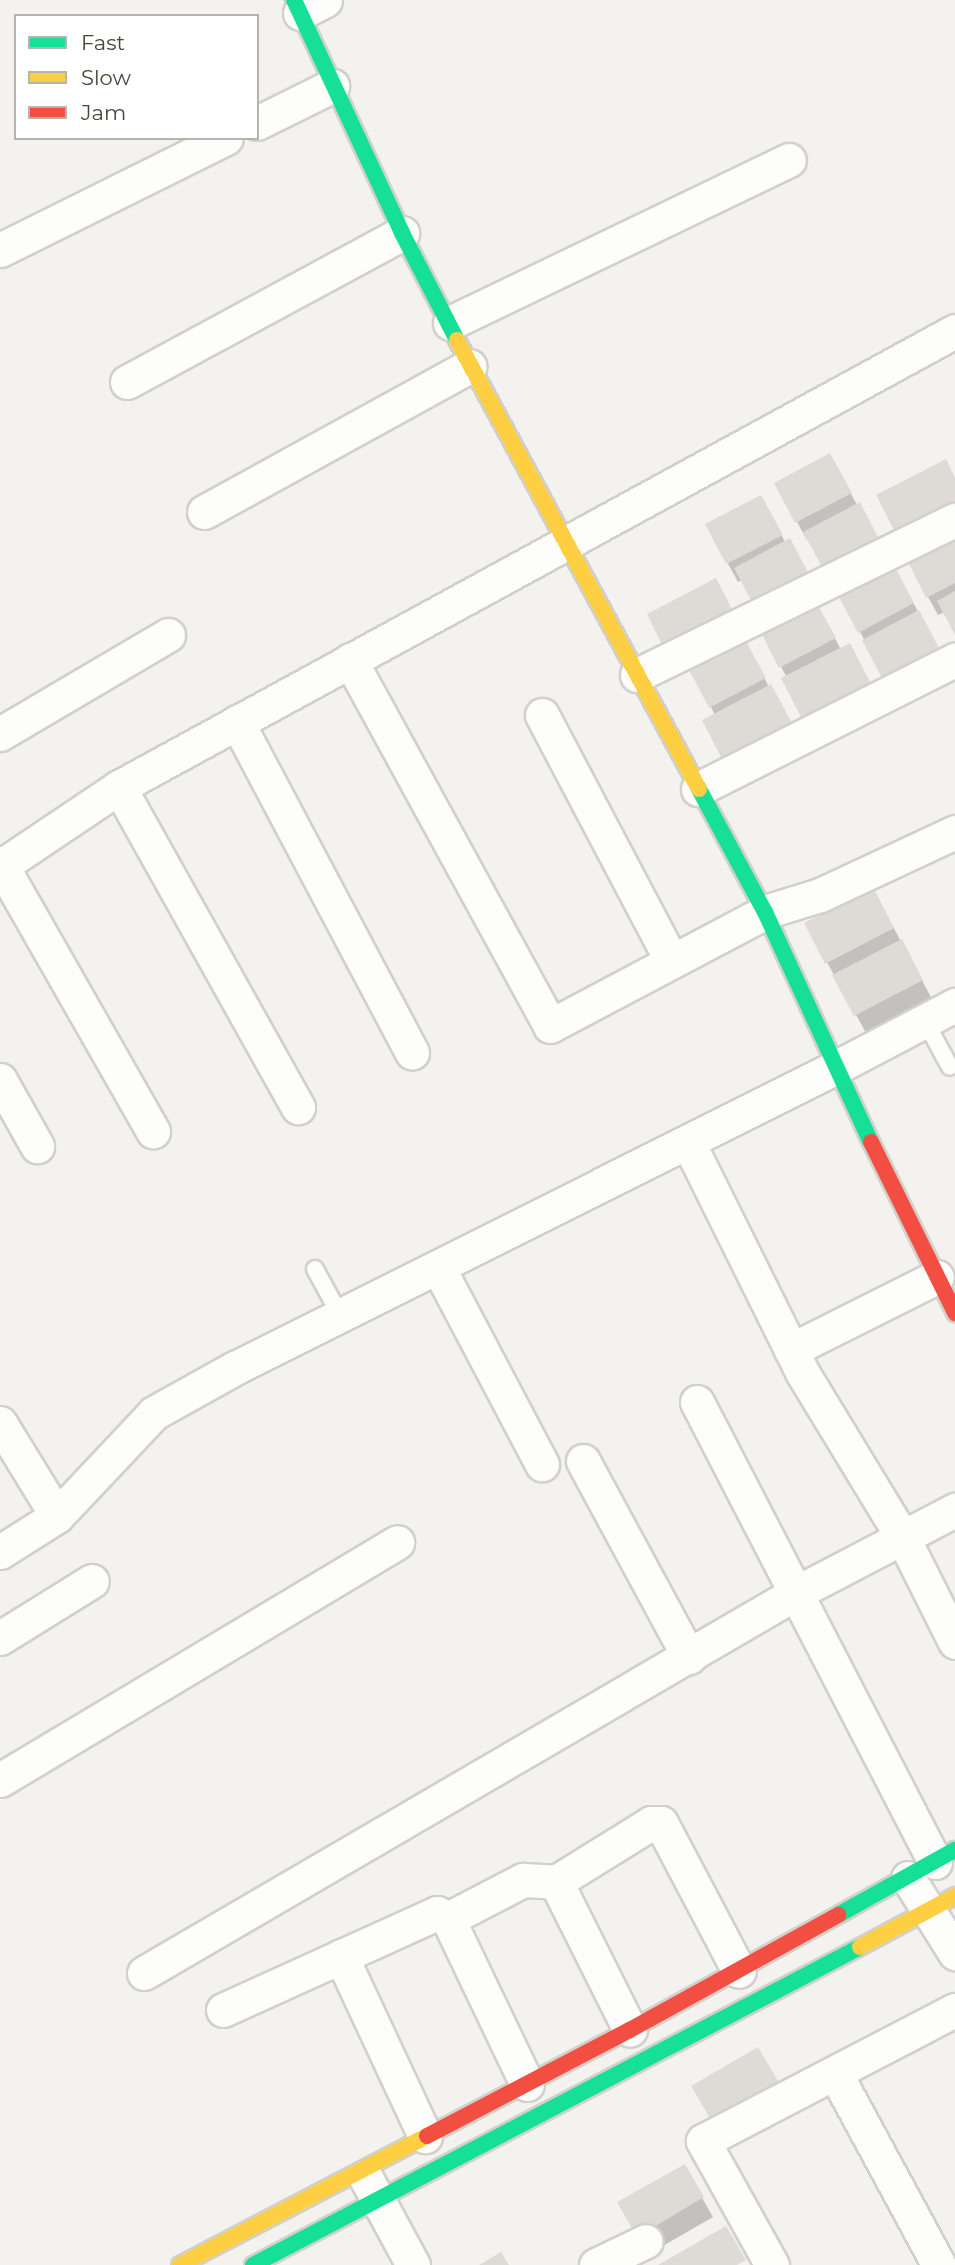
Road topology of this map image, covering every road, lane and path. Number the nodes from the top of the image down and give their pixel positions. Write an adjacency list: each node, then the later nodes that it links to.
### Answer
1 (306, 4): 2 (street)
2 (332, 86): 3 (street); 6 (street)
3 (259, 122)
4 (222, 140): 7 (street)
5 (789, 160): 8 (street)
6 (402, 233): 8 (street); 11 (street)
7 (0, 250)
8 (450, 323): 10 (street)
9 (955, 331): 14 (street)
10 (470, 366): 12 (street); 14 (street)
11 (127, 382)
12 (204, 512)
13 (955, 520): 18 (street)
14 (567, 540): 16 (street); 18 (street)
15 (168, 635): 21 (street)
16 (350, 660): 20 (street); 27 (street)
17 (955, 660): 23 (street)
18 (637, 675): 23 (street)
19 (542, 715): 27 (street)
20 (237, 722): 22 (street); 30 (street)
21 (0, 734)
22 (119, 787): 25 (street); 34 (street)
23 (698, 789): 26 (street)
24 (955, 832): 26 (street)
25 (1, 865): 35 (street)
26 (765, 912): 27 (street); 32 (street)
27 (671, 960)
28 (955, 1005): 29 (street)
29 (925, 1021): 31 (lane); 32 (street)
30 (412, 1054)
31 (950, 1067)
32 (835, 1068): 36 (street); 40 (street)
33 (0, 1080): 37 (street)
34 (298, 1107)
35 (153, 1131)
36 (688, 1142): 38 (street); 43 (street)
37 (37, 1146)
38 (438, 1267): 42 (street); 47 (street)
39 (315, 1269): 42 (lane)
40 (937, 1277): 41 (street); 43 (street)
41 (955, 1313)
42 (340, 1315): 49 (street)
43 (791, 1350): 50 (street)
44 (697, 1402): 54 (street)
45 (0, 1423): 49 (street)
46 (583, 1461): 57 (street)
47 (542, 1465)
48 (955, 1510): 50 (street)
49 (57, 1516): 52 (street)
50 (903, 1538): 54 (street); 56 (street)
51 (397, 1542): 58 (street)
52 (0, 1552)
53 (92, 1581): 55 (street)
54 (794, 1594): 57 (street); 59 (street)
55 (0, 1638)
56 (955, 1642)
57 (689, 1657): 66 (street)
58 (0, 1780)
59 (933, 1864): 61 (street); 65 (street)
60 (556, 1882): 62 (street); 65 (street); 69 (street)
61 (942, 1903): 63 (street); 74 (street)
62 (448, 1919): 64 (street); 71 (street)
63 (955, 1953)
64 (341, 1956): 67 (street); 72 (street)
65 (739, 1971): 69 (street)
66 (144, 1973)
67 (223, 2010)
68 (955, 2010): 70 (street)
69 (630, 2030): 71 (street)
70 (835, 2073): 80 (street); 81 (street)
71 (527, 2084): 72 (street)
72 (425, 2136): 73 (street)
73 (362, 2170): 74 (street); 76 (street)
74 (378, 2200): 77 (street); 78 (street)
75 (646, 2241): 79 (street)
76 (180, 2265)
77 (253, 2265)
78 (412, 2265)
79 (596, 2265)
80 (772, 2265)
81 (939, 2265)

